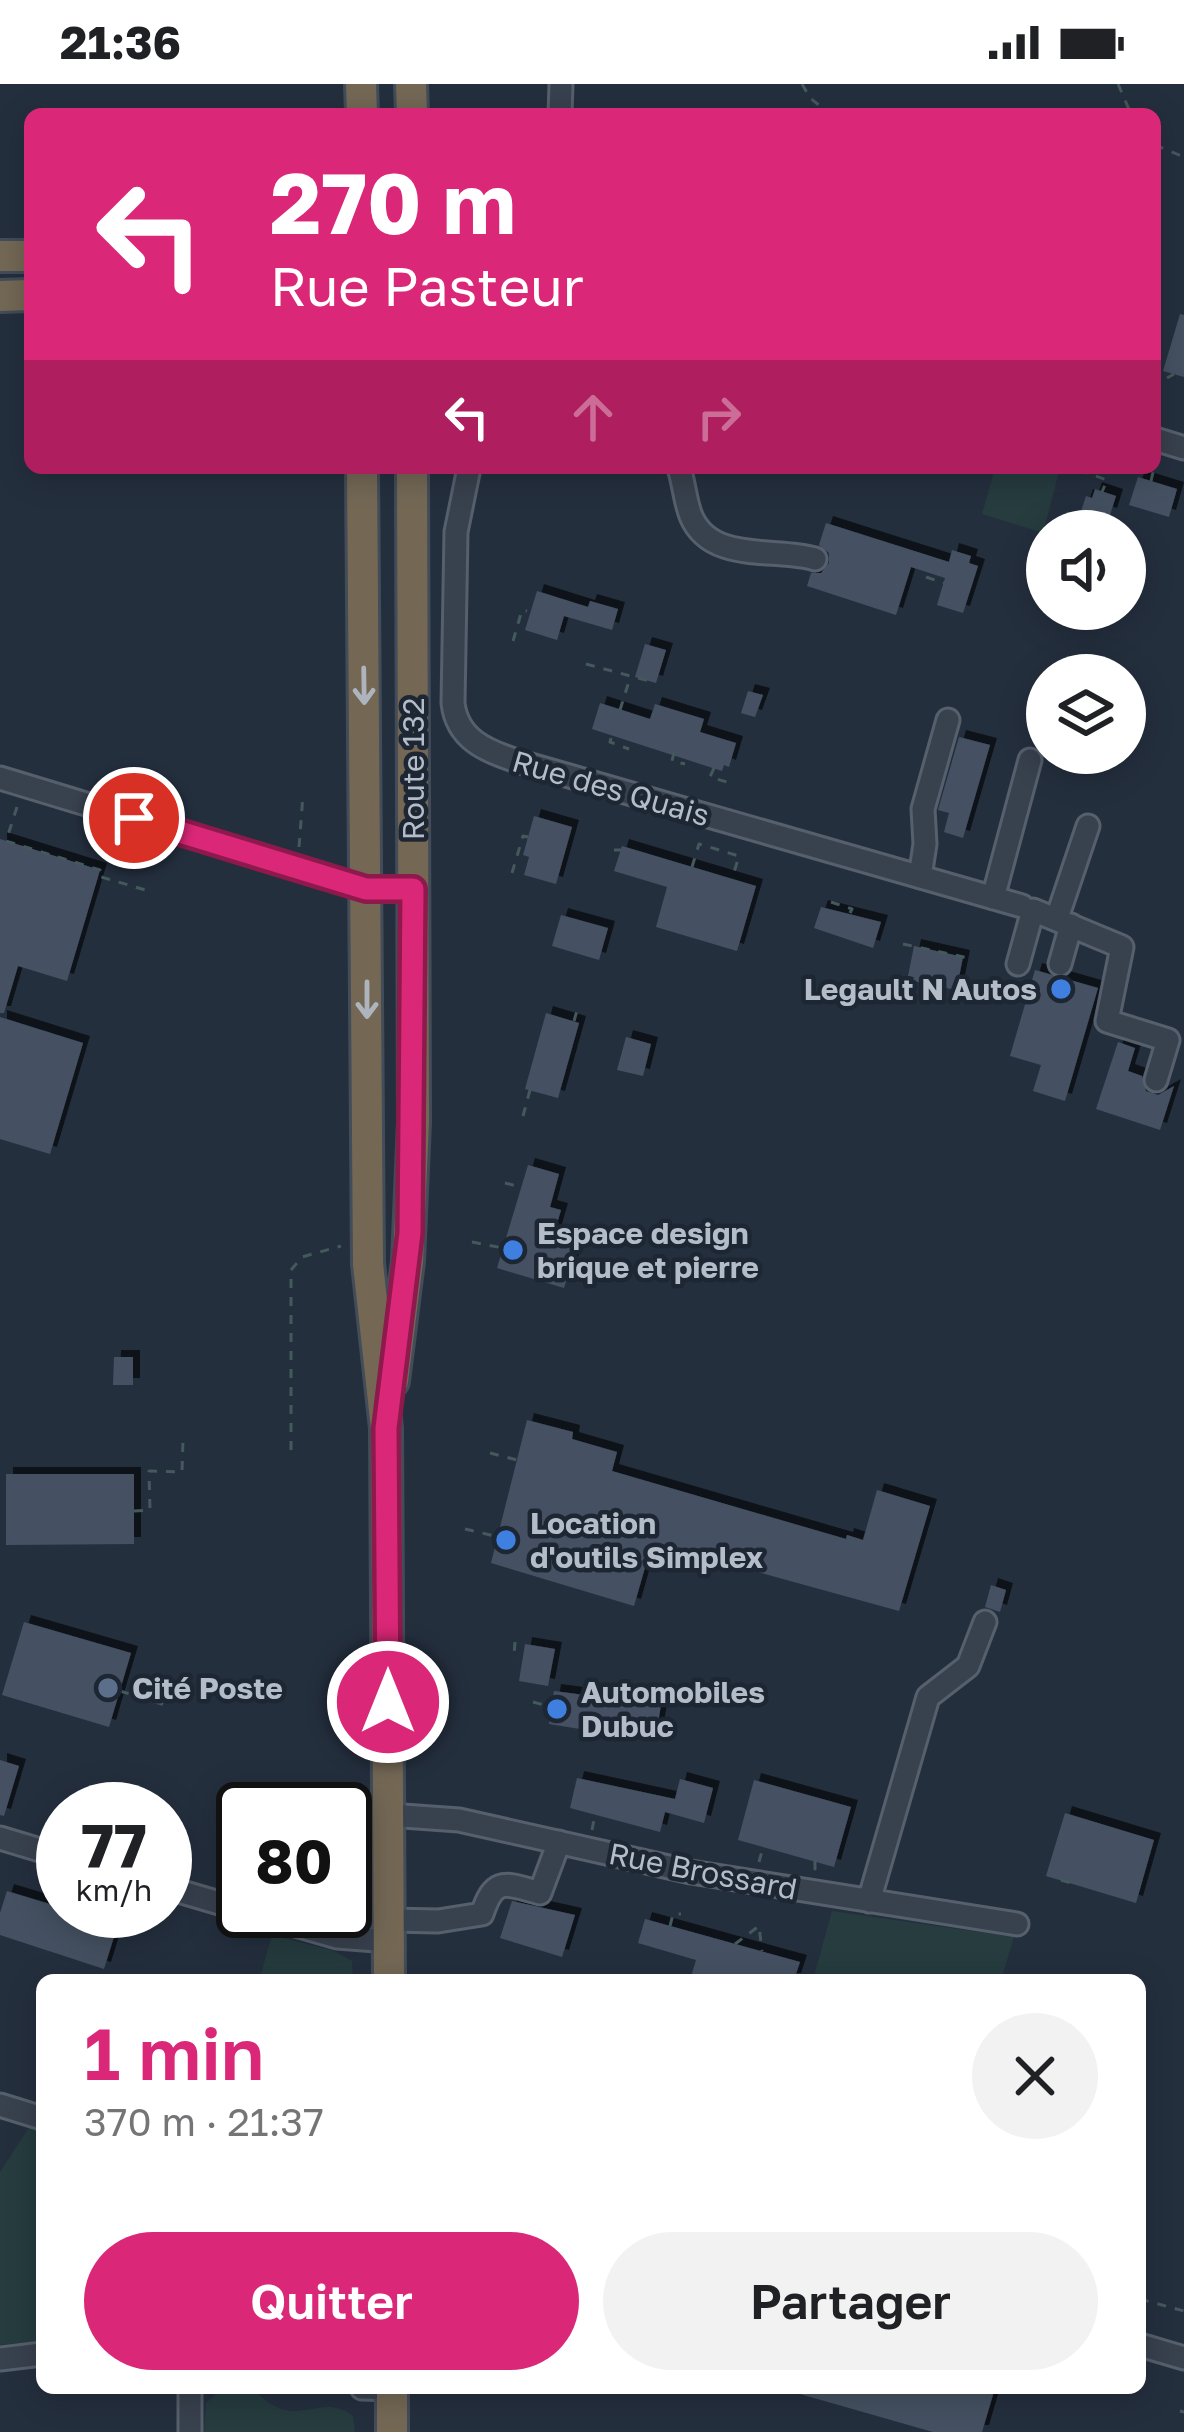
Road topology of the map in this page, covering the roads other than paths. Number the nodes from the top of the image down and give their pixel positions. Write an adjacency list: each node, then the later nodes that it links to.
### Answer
1 (362, 474): 11 (highway, Route 132, one-way to 11)
2 (412, 474): 12 (highway, Route 132)
3 (468, 474): 10 (street, Rue des Quais)
4 (681, 474): 5 (street)
5 (815, 559)
6 (948, 720): 10 (street)
7 (1026, 774): 13 (street)
8 (0, 778): 11 (street)
9 (1088, 826): 15 (street)
10 (920, 877): 13 (street, Rue des Quais)
11 (366, 889): 12 (street); 19 (highway, Route 132, one-way to 19)
12 (413, 889): 20 (highway, Route 132)
13 (993, 898): 14 (street, Rue des Quais)
14 (1022, 906)
15 (1064, 922): 16 (street); 17 (street); 18 (street)
16 (1018, 964)
17 (1060, 964)
18 (1156, 1080)
19 (368, 1185): 20 (highway); 21 (highway, Route 132)
20 (412, 1185): 21 (highway, Route 132)
21 (386, 1428): 23 (highway, Route 132)
22 (986, 1622): 27 (street)
23 (389, 1815): 25 (street, Rue Brossard); 29 (highway, Route 132)
24 (0, 1838): 26 (street)
25 (559, 1842): 27 (street, Rue Brossard); 29 (street)
26 (36, 1849)
27 (869, 1901): 28 (street, Rue Brossard)
28 (1018, 1924)
29 (389, 1931): 30 (street); 31 (highway, Route 132)
30 (372, 1933)
31 (389, 1974)
32 (0, 2105): 33 (street)
33 (36, 2115)
34 (1146, 2346): 36 (street)
35 (36, 2355): 37 (street)
36 (1184, 2357)
37 (0, 2359)
38 (190, 2394): 40 (street)
39 (392, 2394): 41 (highway)
40 (190, 2432)
41 (392, 2432)

